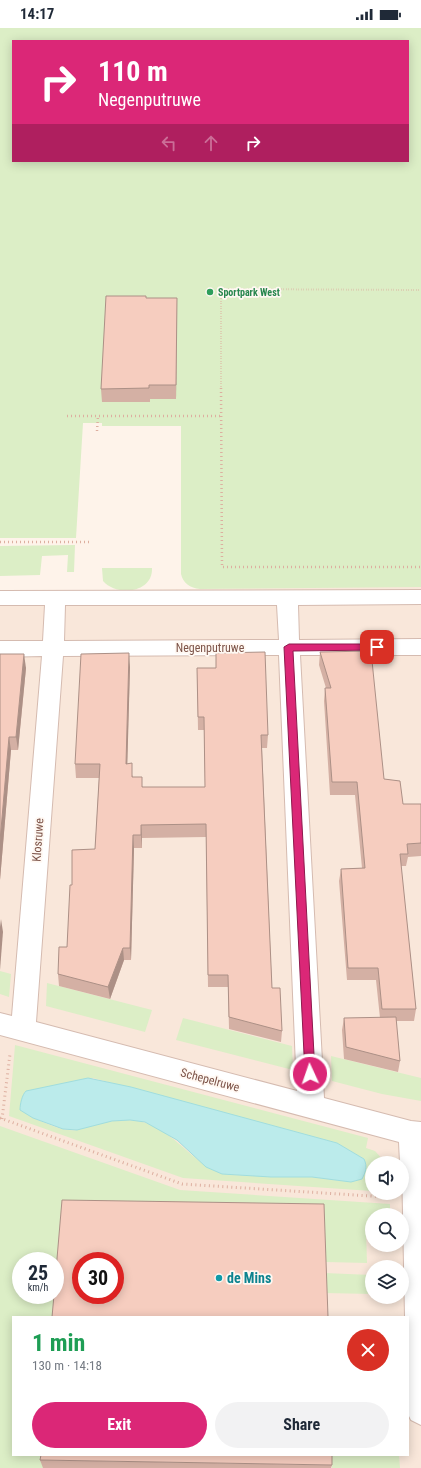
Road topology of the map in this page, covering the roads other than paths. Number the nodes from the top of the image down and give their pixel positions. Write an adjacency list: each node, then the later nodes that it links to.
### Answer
1 (287, 597): 2 (street); 4 (street); 5 (street)
2 (421, 597)
3 (0, 598): 4 (street)
4 (55, 598): 8 (street, Klosruwe)
5 (289, 647): 6 (street, Negenputruwe); 8 (street, Negenputruwe); 10 (street)
6 (421, 647)
7 (0, 649): 8 (street, Negenputruwe)
8 (52, 649): 9 (street, Klosruwe)
9 (12, 1027): 10 (street, Schepelruwe)
10 (311, 1106): 11 (street, Schepelruwe)
11 (416, 1133): 12 (street)
12 (421, 1410)

